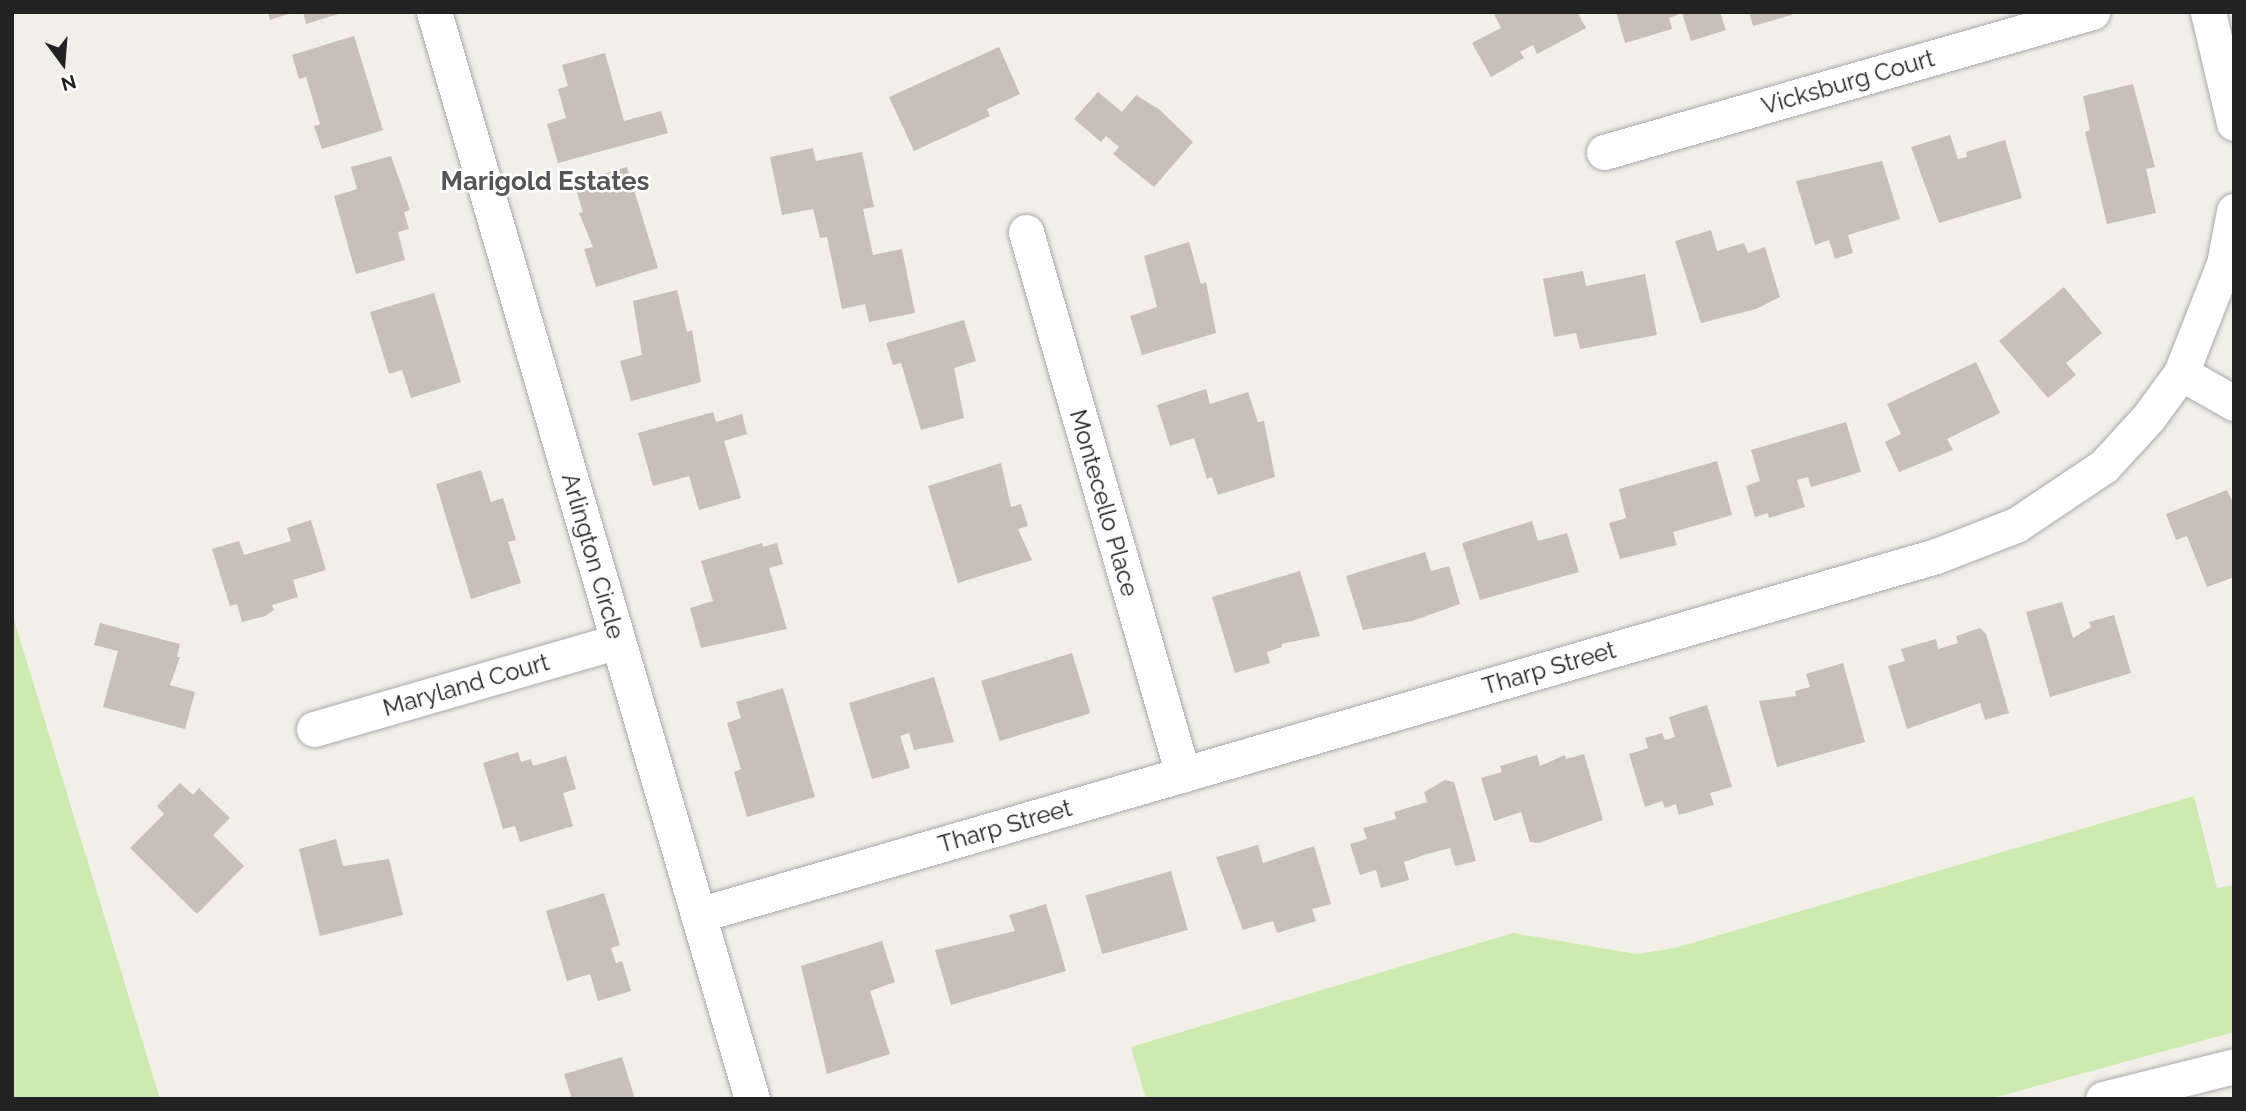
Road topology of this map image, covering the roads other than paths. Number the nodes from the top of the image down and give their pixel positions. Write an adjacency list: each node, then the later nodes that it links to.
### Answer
1 (434, 12): 10 (street, Arlington Circle)
2 (2092, 12): 5 (street, Vicksburg Court)
3 (2208, 12): 4 (street)
4 (2234, 123)
5 (1604, 152)
6 (2234, 211): 8 (street, Tharp Street)
7 (1026, 232): 12 (street, Montecello Place)
8 (2181, 373): 9 (street); 12 (street, Tharp Street)
9 (2234, 403)
10 (618, 641): 11 (street, Maryland Court); 13 (street, Arlington Circle)
11 (314, 729)
12 (1183, 775): 13 (street, Tharp Street)
13 (698, 915): 15 (street, Arlington Circle)
14 (2234, 1066): 16 (street)
15 (752, 1099)
16 (2103, 1099)

